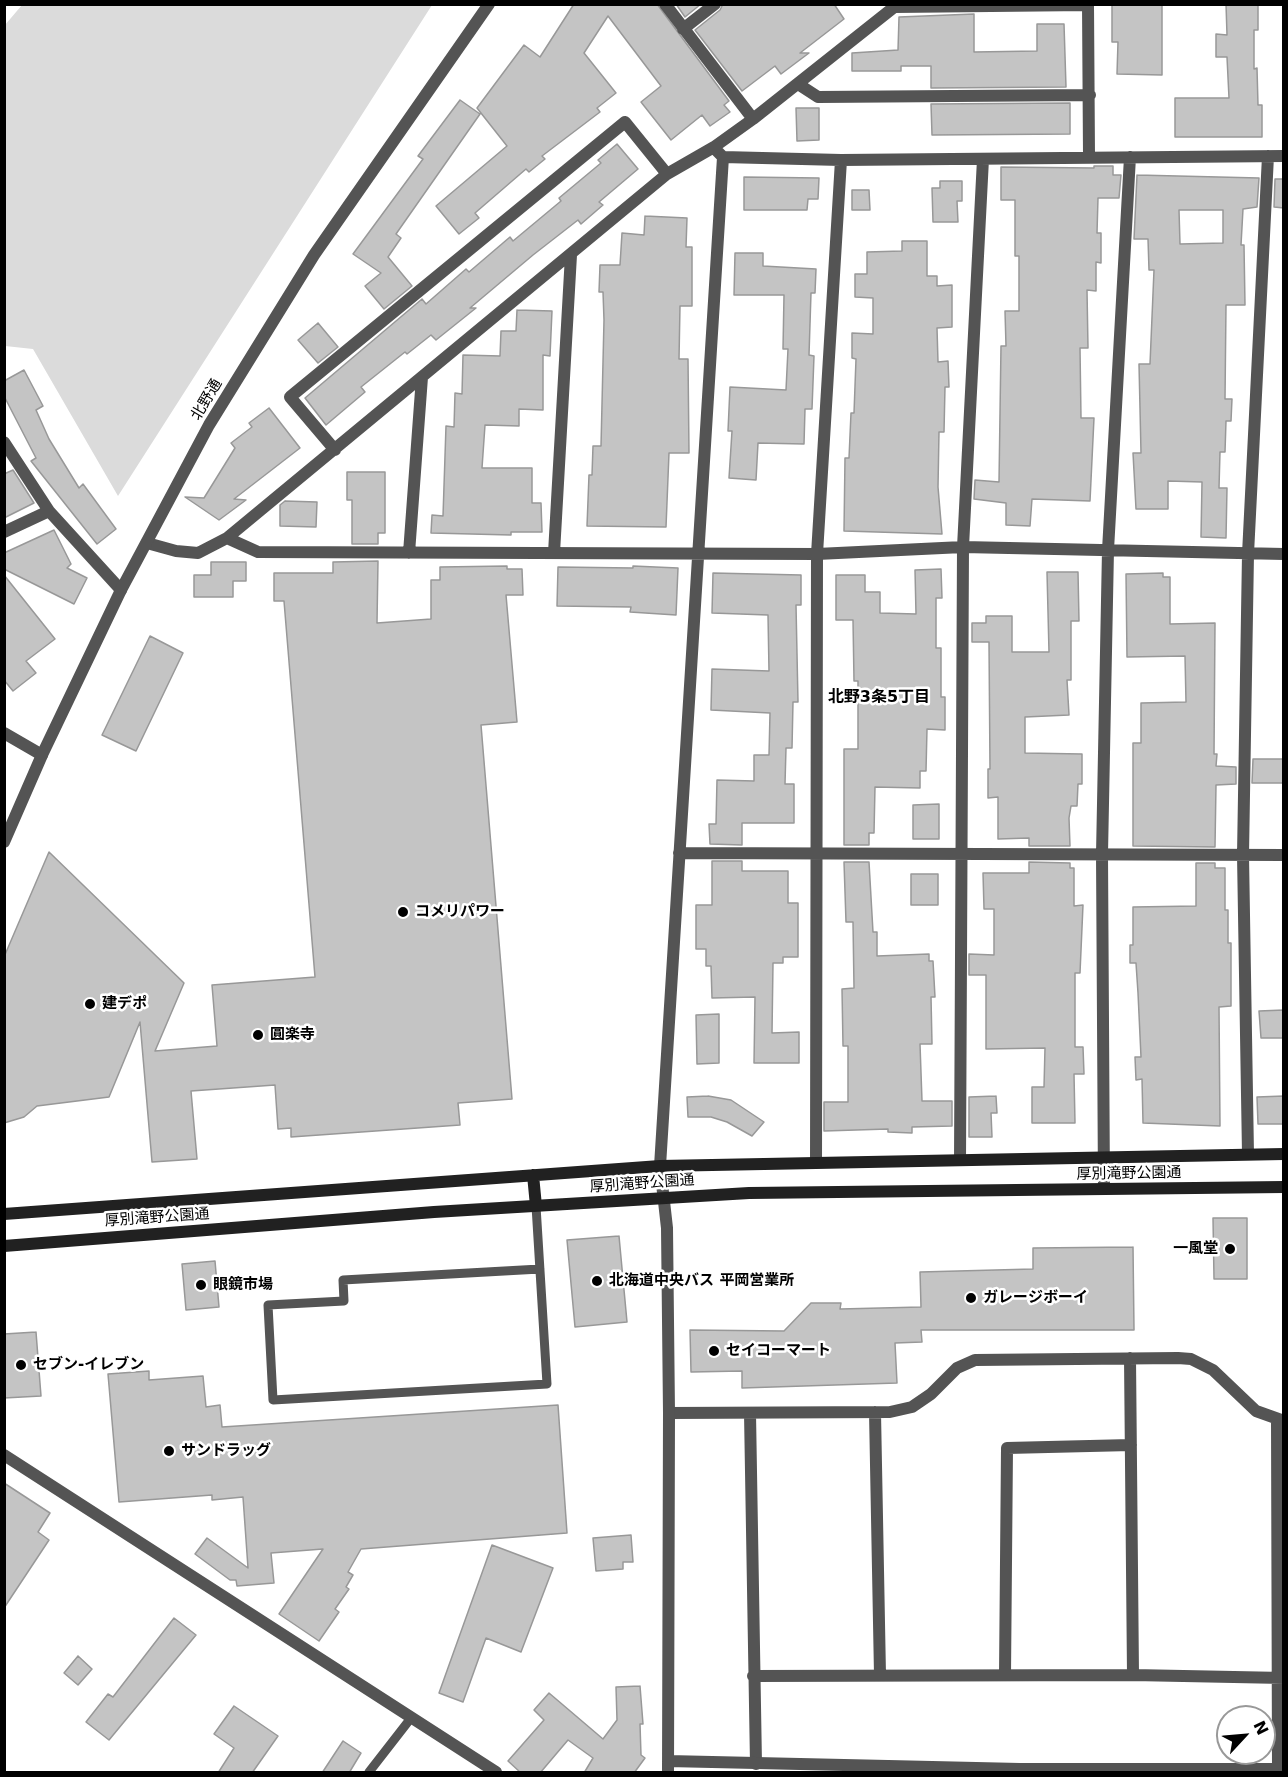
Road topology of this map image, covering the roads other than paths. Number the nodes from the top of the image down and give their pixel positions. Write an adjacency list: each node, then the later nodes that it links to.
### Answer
1 (489, 4): 26 (street, 北野通)
2 (664, 4): 6 (street)
3 (715, 4): 6 (street)
4 (1088, 5): 5 (street); 8 (street)
5 (896, 6): 7 (street)
6 (683, 29): 9 (street)
7 (798, 84): 8 (street); 9 (street)
8 (1090, 95): 11 (street)
9 (753, 119): 10 (street)
10 (714, 147): 14 (street); 18 (street)
11 (1089, 156): 15 (street); 16 (street)
12 (1268, 156): 13 (street); 15 (street); 33 (street)
13 (1284, 156)
14 (723, 157): 17 (street); 31 (street)
15 (1130, 157): 28 (street)
16 (983, 159): 17 (street); 27 (street)
17 (841, 160): 32 (street)
18 (667, 174): 19 (street); 22 (street)
19 (571, 255): 20 (street); 30 (street)
20 (422, 377): 22 (street); 29 (street)
21 (4, 442): 23 (street)
22 (335, 450): 25 (street)
23 (49, 511): 24 (street); 35 (street)
24 (4, 532)
25 (226, 538): 26 (street); 29 (street)
26 (147, 543): 35 (street, 北野通)
27 (963, 548): 28 (street); 32 (street); 42 (street)
28 (1108, 550): 33 (street); 41 (street)
29 (409, 553): 30 (street)
30 (554, 553): 31 (street)
31 (698, 553): 32 (street); 39 (street)
32 (817, 554): 40 (street)
33 (1248, 554): 34 (street); 43 (street)
34 (1284, 554)
35 (121, 590): 37 (street, 北野通)
36 (4, 733): 37 (street)
37 (42, 755): 38 (street, 北野通)
38 (4, 842)
39 (679, 853): 40 (street); 50 (street)
40 (816, 854): 42 (street); 49 (street)
41 (1102, 854): 42 (street); 43 (street); 47 (street)
42 (961, 855): 48 (street)
43 (1243, 855): 44 (street); 45 (street)
44 (1284, 855)
45 (1248, 1154): 46 (main road, 厚別滝野公園通); 47 (main road, 厚別滝野公園通)
46 (1284, 1154)
47 (1102, 1158): 48 (main road, 厚別滝野公園通); 53 (street)
48 (960, 1160): 49 (main road, 厚別滝野公園通)
49 (816, 1162): 50 (main road, 厚別滝野公園通)
50 (660, 1166): 51 (main road, 厚別滝野公園通); 54 (street)
51 (533, 1175): 55 (main road); 56 (main road, 厚別滝野公園通)
52 (1284, 1187): 53 (main road, 厚別滝野公園通)
53 (1104, 1189): 54 (main road, 厚別滝野公園通)
54 (663, 1198): 55 (main road, 厚別滝野公園通); 61 (street)
55 (536, 1206): 57 (main road, 厚別滝野公園通); 58 (lane)
56 (4, 1214)
57 (4, 1246)
58 (540, 1269): 58 (lane)
59 (1130, 1358): 60 (street); 63 (street); 64 (street)
60 (875, 1412): 62 (street); 66 (street)
61 (669, 1413): 62 (street); 73 (street)
62 (750, 1413): 69 (street)
63 (1280, 1421): 70 (street)
64 (1131, 1445): 67 (street); 68 (street)
65 (4, 1455): 71 (street)
66 (880, 1675): 67 (street); 69 (street)
67 (1005, 1675): 68 (street)
68 (1133, 1675): 70 (street)
69 (753, 1676): 72 (street)
70 (1281, 1678): 74 (street)
71 (411, 1718): 76 (lane); 77 (street)
72 (756, 1764): 73 (street); 75 (street)
73 (668, 1767)
74 (1281, 1769): 75 (street)
75 (1020, 1771)
76 (369, 1773)
77 (496, 1773)

